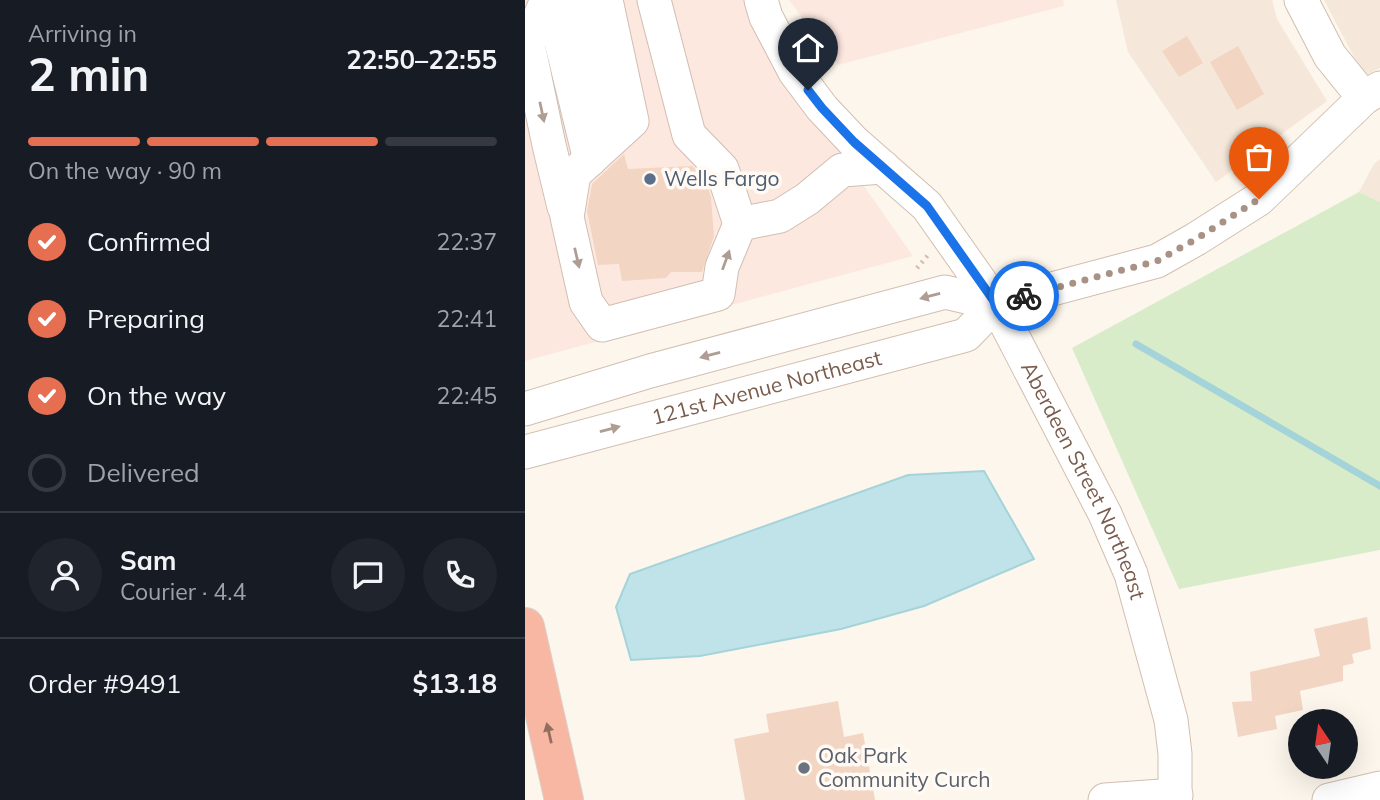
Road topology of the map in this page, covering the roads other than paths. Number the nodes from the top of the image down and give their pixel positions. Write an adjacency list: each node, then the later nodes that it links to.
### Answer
1 (576, 0): 9 (street)
2 (592, 0): 9 (street)
3 (606, 0): 9 (street)
4 (654, 0): 12 (street)
5 (761, 0): 10 (street, Aberdeen Street Northeast)
6 (1301, 0): 8 (street)
7 (551, 3): 9 (street); 11 (street, one-way to 11)
8 (1372, 93): 13 (street)
9 (600, 150): 11 (street)
10 (883, 167): 12 (street); 13 (street, Aberdeen Street Northeast)
11 (567, 217): 12 (street, one-way to 12)
12 (740, 224)
13 (996, 304): 14 (street, one-way to 14); 15 (street, 121st Avenue Northeast, one-way to 13); 18 (street, Aberdeen Street Northeast)
14 (532, 407)
15 (535, 449)
16 (525, 627): 19 (highway, one-way to 16)
17 (1380, 788): 21 (street)
18 (1175, 797): 20 (street)
19 (563, 800)
20 (1105, 800)
21 (1329, 800)

